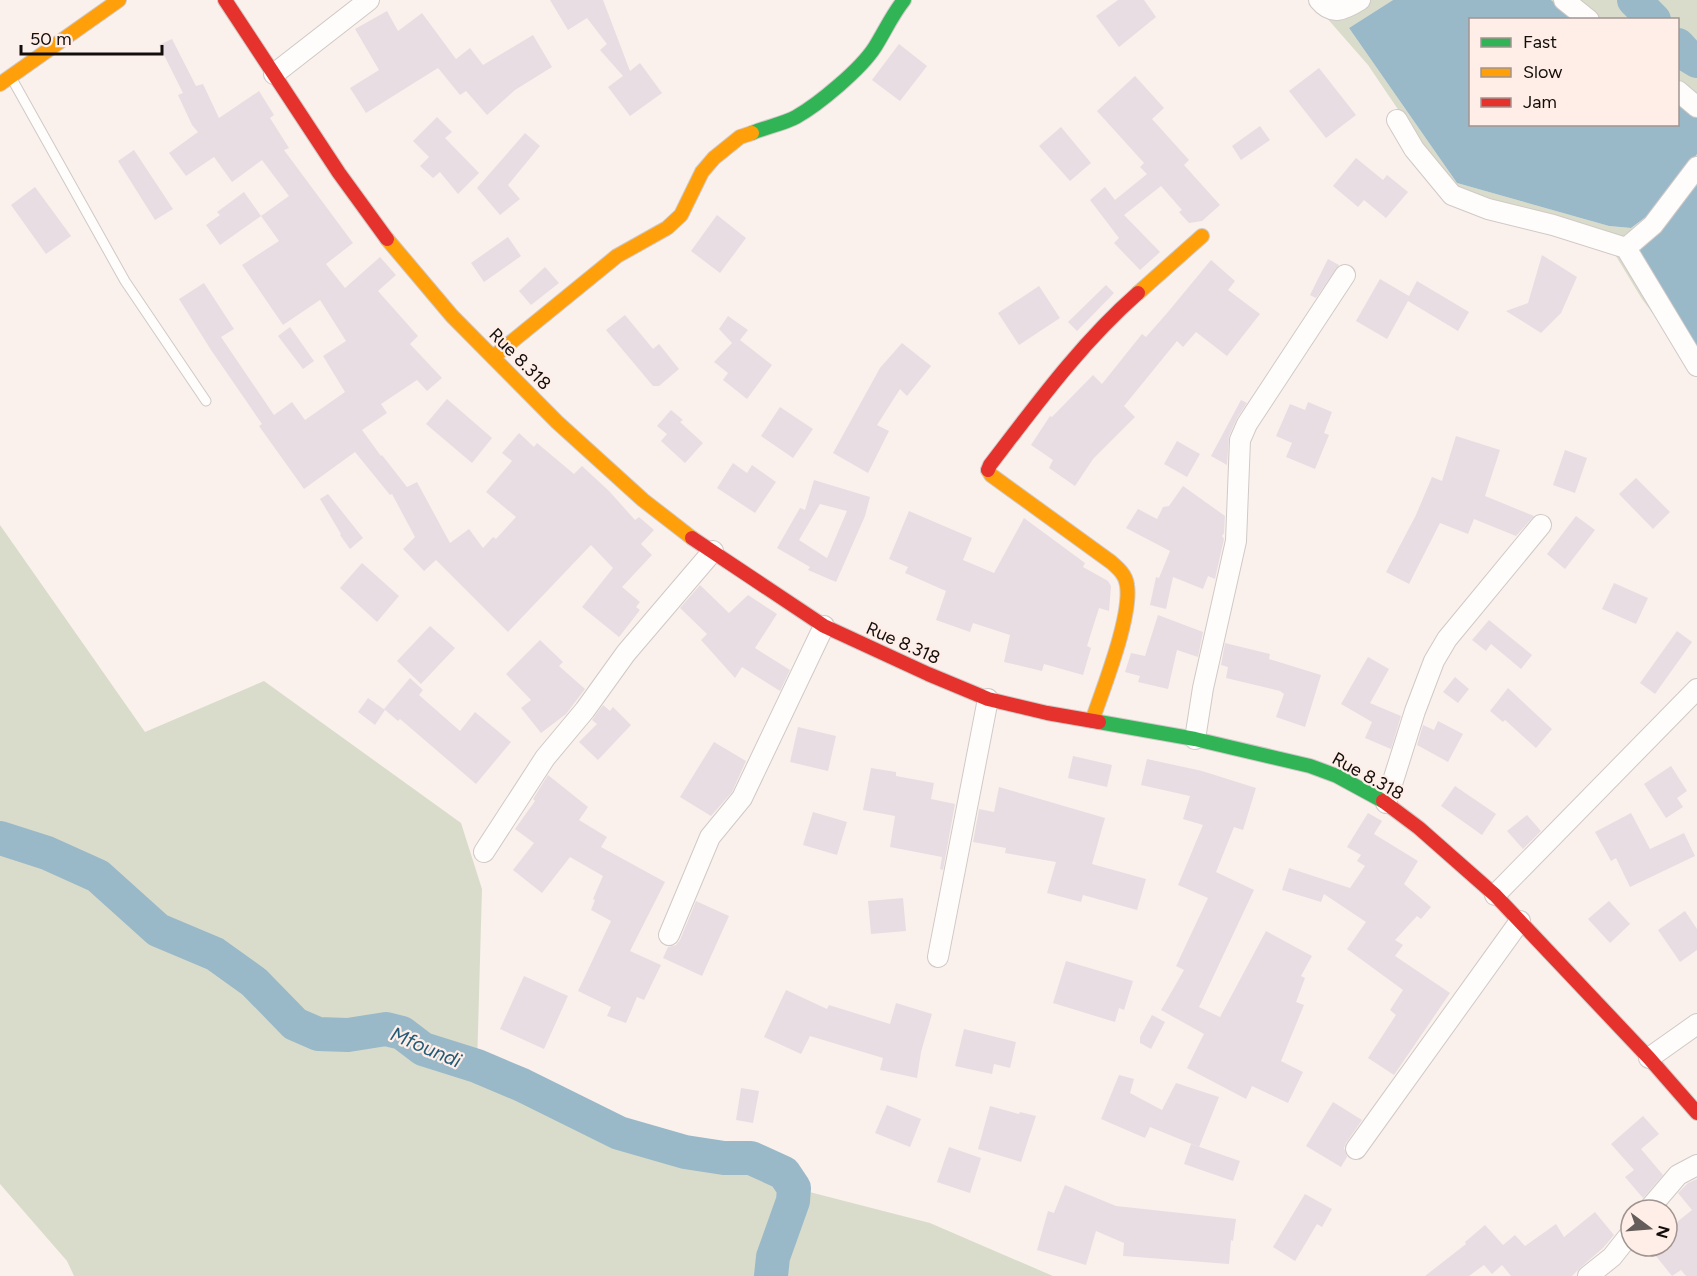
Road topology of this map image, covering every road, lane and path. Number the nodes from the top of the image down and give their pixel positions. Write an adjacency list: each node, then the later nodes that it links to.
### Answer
1 (119, 0): 10 (main road)
2 (225, 0): 9 (main road, Rue 8.318)
3 (369, 0): 9 (street)
4 (904, 0): 18 (main road)
5 (1319, 0): 6 (street)
6 (1360, 0)
7 (1564, 0): 8 (street)
8 (1586, 18)
9 (274, 74): 18 (main road, Rue 8.318)
10 (5, 80): 20 (lane)
11 (1679, 93): 12 (street)
12 (1697, 107)
13 (1397, 120): 16 (street)
14 (1697, 167): 16 (street)
15 (1202, 236): 26 (main road)
16 (1626, 248): 19 (street)
17 (1345, 275): 27 (street)
18 (493, 357): 22 (main road, Rue 8.318)
19 (1697, 366)
20 (206, 401)
21 (1541, 525): 28 (street)
22 (712, 551): 23 (main road, Rue 8.318); 29 (street)
23 (824, 626): 25 (main road, Rue 8.318); 32 (street)
24 (1697, 689): 30 (street)
25 (988, 699): 26 (main road, Rue 8.318); 33 (street)
26 (1092, 721): 27 (main road, Rue 8.318)
27 (1195, 739): 28 (main road, Rue 8.318)
28 (1386, 803): 30 (main road, Rue 8.318)
29 (484, 852)
30 (1495, 895): 31 (main road, Rue 8.318)
31 (1520, 921): 35 (main road, Rue 8.318); 37 (street)
32 (669, 935)
33 (938, 957)
34 (1697, 1024): 35 (street)
35 (1649, 1058): 36 (main road, Rue 8.318)
36 (1697, 1113)
37 (1356, 1149)
38 (1697, 1165): 39 (street)
39 (1658, 1198)
40 (1619, 1248): 41 (street)
41 (1588, 1276)

